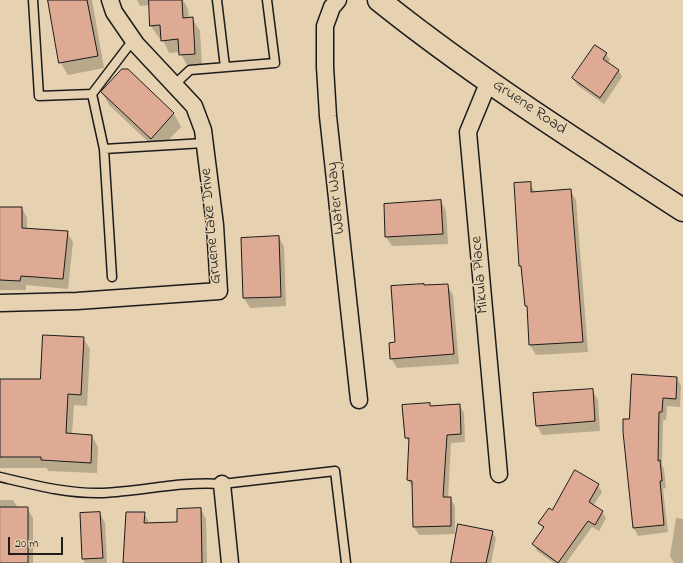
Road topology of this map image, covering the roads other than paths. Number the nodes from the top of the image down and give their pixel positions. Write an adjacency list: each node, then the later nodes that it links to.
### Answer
1 (33, 0): 11 (lane)
2 (110, 0): 7 (street, Gruene Lake Drive)
3 (217, 0): 8 (lane)
4 (267, 0): 8 (lane)
5 (338, 0): 17 (street, Water Way)
6 (379, 0): 9 (street, Gruene Road)
7 (133, 40): 10 (street, Gruene Lake Drive); 11 (lane)
8 (225, 67): 10 (lane)
9 (488, 81): 14 (street, Gruene Road); 18 (street, Mikula Place)
10 (174, 85): 12 (street, Gruene Lake Drive)
11 (92, 94): 13 (lane)
12 (204, 143): 13 (lane); 16 (street, Gruene Lake Drive)
13 (104, 149): 15 (lane)
14 (683, 210)
15 (112, 277)
16 (0, 303)
17 (359, 400)
18 (499, 474)
19 (0, 477): 20 (lane)
20 (222, 484): 21 (street); 22 (lane)
21 (230, 563)
22 (346, 563)

